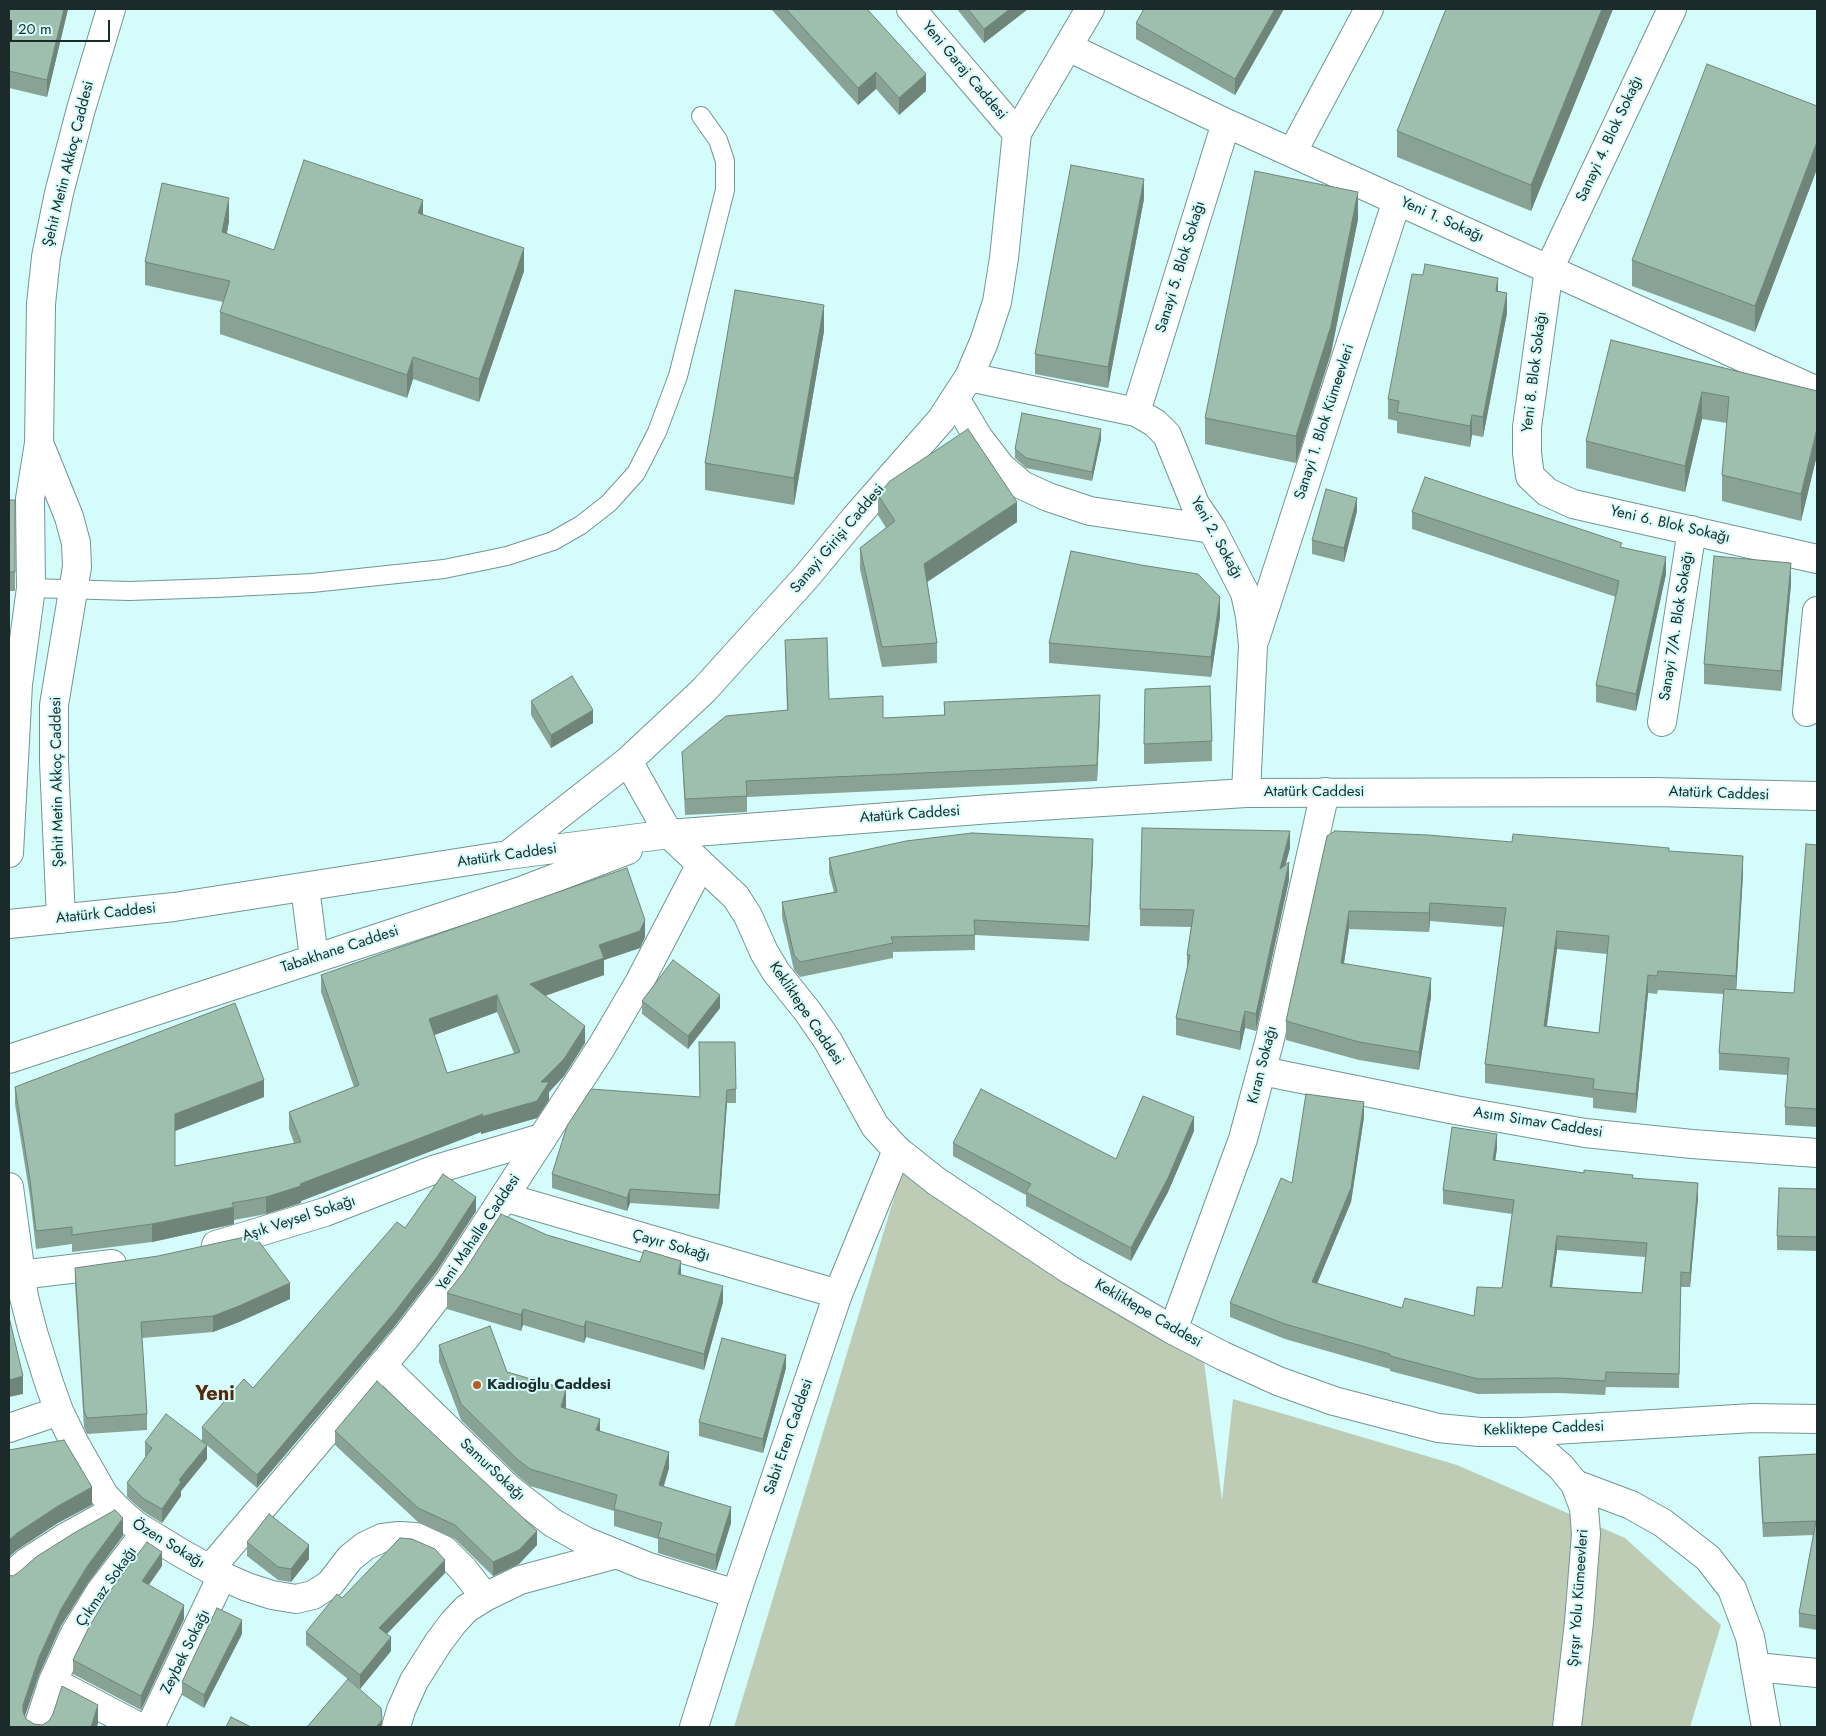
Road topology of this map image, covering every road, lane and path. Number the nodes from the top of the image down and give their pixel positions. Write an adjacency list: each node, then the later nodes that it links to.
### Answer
1 (111, 9): 17 (street, Şehit Metin Akkoç Caddesi)
2 (911, 9): 9 (street, Yeni Garaj Caddesi)
3 (1090, 9): 6 (street)
4 (1369, 9): 10 (street)
5 (1672, 9): 12 (street, Sanayi 4. Blok Sokağı)
6 (1068, 47): 8 (street, Yeni 1. Sokağı); 9 (street)
7 (700, 116): 23 (lane)
8 (1226, 123): 10 (street, Yeni 1. Sokağı); 16 (street, Sanayi 5. Blok Sokağı)
9 (1017, 134): 13 (street, Sanayi Girişi Caddesi)
10 (1292, 153): 11 (street, Yeni 1. Sokağı)
11 (1397, 200): 12 (street, Yeni 1. Sokağı); 27 (street, Sanayi 1. Blok Kümeevleri)
12 (1549, 269): 14 (street, Yeni 1. Sokağı); 18 (street, Yeni 8. Blok Sokağı)
13 (969, 377): 15 (street, Sanayi Girişi Caddesi); 16 (street, Yeni 2. Sokağı)
14 (1817, 391)
15 (956, 400): 19 (street); 30 (street, Sanayi Girişi Caddesi)
16 (1136, 412): 19 (street, Yeni 2. Sokağı)
17 (39, 443): 22 (street, Şehit Metin Akkoç Caddesi); 23 (street, Şehit Metin Akkoç Caddesi)
18 (1530, 476): 20 (street, Yeni 6. Blok Sokağı)
19 (1212, 529): 27 (street, Yeni 2. Sokağı)
20 (1692, 530): 21 (street, Yeni 6. Blok Sokağı); 29 (street, Sanayi 7/A. Blok Sokağı)
21 (1817, 559)
22 (31, 588): 23 (lane); 26 (street, Şehit Metin Akkoç Caddesi)
23 (74, 590): 25 (street, Şehit Metin Akkoç Caddesi)
24 (1817, 611): 28 (street)
25 (67, 629): 26 (street); 39 (street, Şehit Metin Akkoç Caddesi)
26 (17, 632): 35 (street, Şehit Metin Akkoç Caddesi)
27 (1253, 645): 32 (street, Yeni 2. Sokağı)
28 (1812, 717)
29 (1662, 722)
30 (628, 761): 34 (street, Kekliktepe Caddesi); 36 (street, Sanayi Girişi Caddesi)
31 (1325, 792): 32 (street, Atatürk Caddesi); 33 (street, Atatürk Caddesi); 43 (street, Kıran Sokağı)
32 (1246, 793): 34 (street, Atatürk Caddesi)
33 (1817, 796)
34 (669, 834): 36 (street, Atatürk Caddesi); 37 (street, Kekliktepe Caddesi); 41 (street, Tabakhane Caddesi)
35 (9, 853)
36 (508, 855): 38 (street, Atatürk Caddesi)
37 (701, 864): 44 (street, Yeni Mahalle Caddesi); 45 (street, Kekliktepe Caddesi)
38 (305, 887): 39 (street, Atatürk Caddesi); 41 (street)
39 (61, 919): 40 (street, Atatürk Caddesi)
40 (9, 924)
41 (314, 958): 42 (street, Tabakhane Caddesi)
42 (9, 1058)
43 (1262, 1071): 46 (street, Asım Simav Caddesi); 53 (street, Kıran Sokağı)
44 (542, 1138): 48 (street, Yeni Mahalle Caddesi); 49 (street, Aşık Veysel Sokağı)
45 (897, 1150): 52 (street, Sabit Eren Caddesi); 53 (street, Kekliktepe Caddesi)
46 (1817, 1153)
47 (9, 1187): 51 (street, Özen Sokağı)
48 (504, 1198): 52 (street, Çayır Sokağı); 54 (street, Yeni Mahalle Caddesi)
49 (190, 1251)
50 (137, 1260): 51 (street)
51 (20, 1275): 55 (street, Özen Sokağı)
52 (838, 1294): 65 (street, Sabit Eren Caddesi)
53 (1173, 1330): 58 (street, Kekliktepe Caddesi)
54 (382, 1365): 62 (street, SamurSokağı); 64 (street, Yeni Mahalle Caddesi)
55 (59, 1411): 57 (street); 60 (street, Özen Sokağı)
56 (1817, 1419): 58 (street, Kekliktepe Caddesi)
57 (9, 1428)
58 (1521, 1432): 59 (street, Şırşır Yolu Kümeevleri)
59 (1575, 1484): 67 (street); 75 (street, Şırşır Yolu Kümeevleri)
60 (116, 1509): 61 (street, Özen Sokağı); 63 (street)
61 (146, 1532): 64 (street, Özen Sokağı); 69 (street, Çıkmaz Sokağı)
62 (617, 1554): 65 (street, SamurSokağı); 66 (street)
63 (15, 1566)
64 (216, 1572): 66 (street, Özen Sokağı); 72 (street, Zeybek Sokağı)
65 (736, 1594): 74 (street, Sabit Eren Caddesi)
66 (485, 1597): 73 (street)
67 (1756, 1667): 68 (street); 76 (street)
68 (1817, 1672)
69 (53, 1682): 70 (street, Çıkmaz Sokağı); 71 (street)
70 (38, 1727)
71 (139, 1727)
72 (150, 1727)
73 (396, 1727)
74 (694, 1727)
75 (1567, 1727)
76 (1766, 1727)

